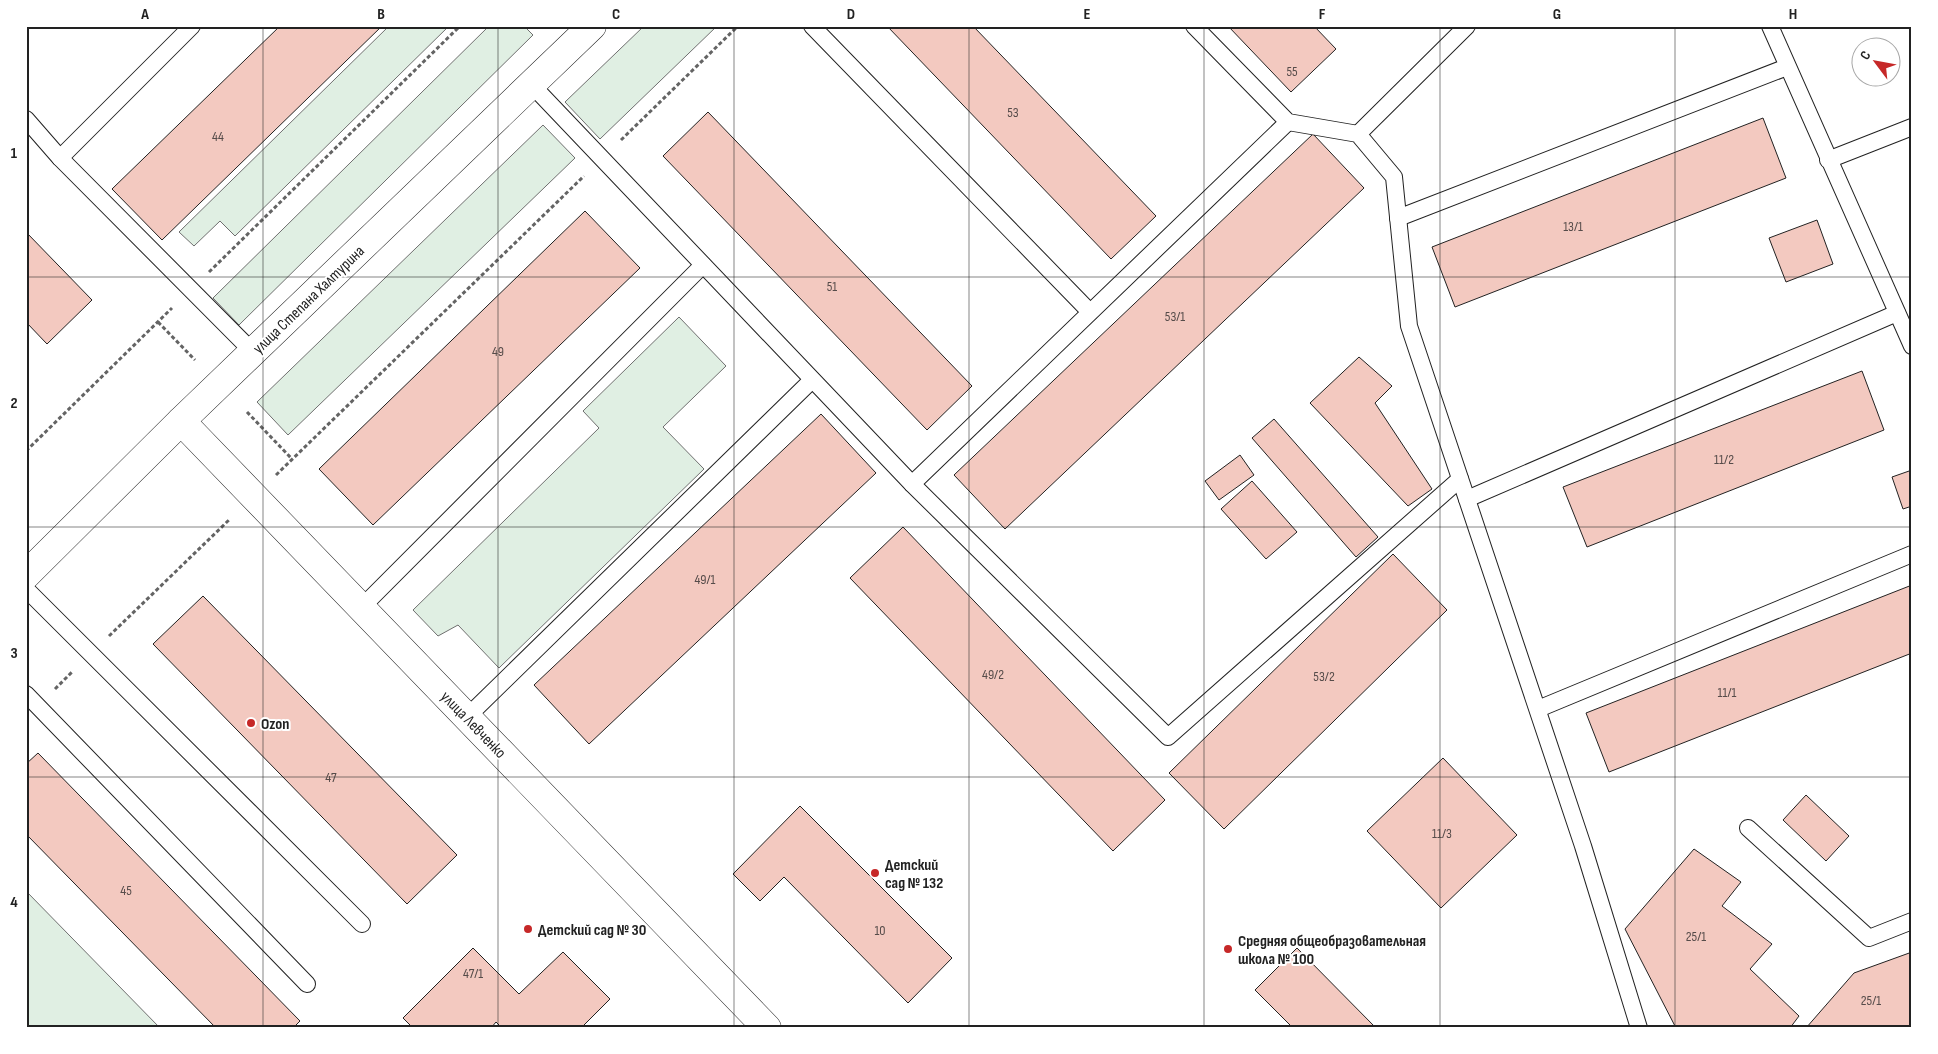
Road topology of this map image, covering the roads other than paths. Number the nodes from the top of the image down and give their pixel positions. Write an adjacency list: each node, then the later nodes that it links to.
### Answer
1 (192, 26): 13 (lane)
2 (592, 26): 8 (street, улица Степана Халтурина)
3 (812, 26): 17 (lane)
4 (1194, 26): 10 (lane)
5 (1467, 26): 12 (lane)
6 (1770, 26): 7 (lane)
7 (1787, 67): 14 (lane); 15 (lane)
8 (531, 84): 16 (lane); 20 (street, улица Степана Халтурина)
9 (26, 119): 13 (lane)
10 (1288, 122): 12 (lane); 17 (lane)
11 (1912, 128): 14 (lane)
12 (1358, 134): 15 (lane)
13 (60, 158): 20 (lane)
14 (1828, 160): 18 (lane)
15 (1398, 218): 23 (lane)
16 (703, 265): 21 (lane); 29 (lane)
17 (1090, 312): 24 (lane)
18 (1897, 313): 19 (lane); 25 (lane)
19 (1912, 346)
20 (253, 352): 22 (street, улица Степана Халтурина)
21 (812, 380): 24 (lane); 32 (lane)
22 (181, 421): 27 (street, улица Степана Халтурина); 29 (street, улица Левченко)
23 (1460, 479): 24 (lane); 25 (lane)
24 (912, 484)
25 (1467, 498): 31 (lane)
26 (1912, 554): 31 (lane)
27 (26, 574)
28 (26, 589): 35 (lane)
29 (361, 608): 32 (street, улица Левченко)
30 (26, 694): 36 (lane)
31 (1538, 709): 38 (lane)
32 (467, 717): 37 (street, улица Левченко)
33 (1748, 828): 34 (lane)
34 (1912, 921)
35 (362, 924)
36 (307, 984)
37 (767, 1028)
38 (1639, 1028)

